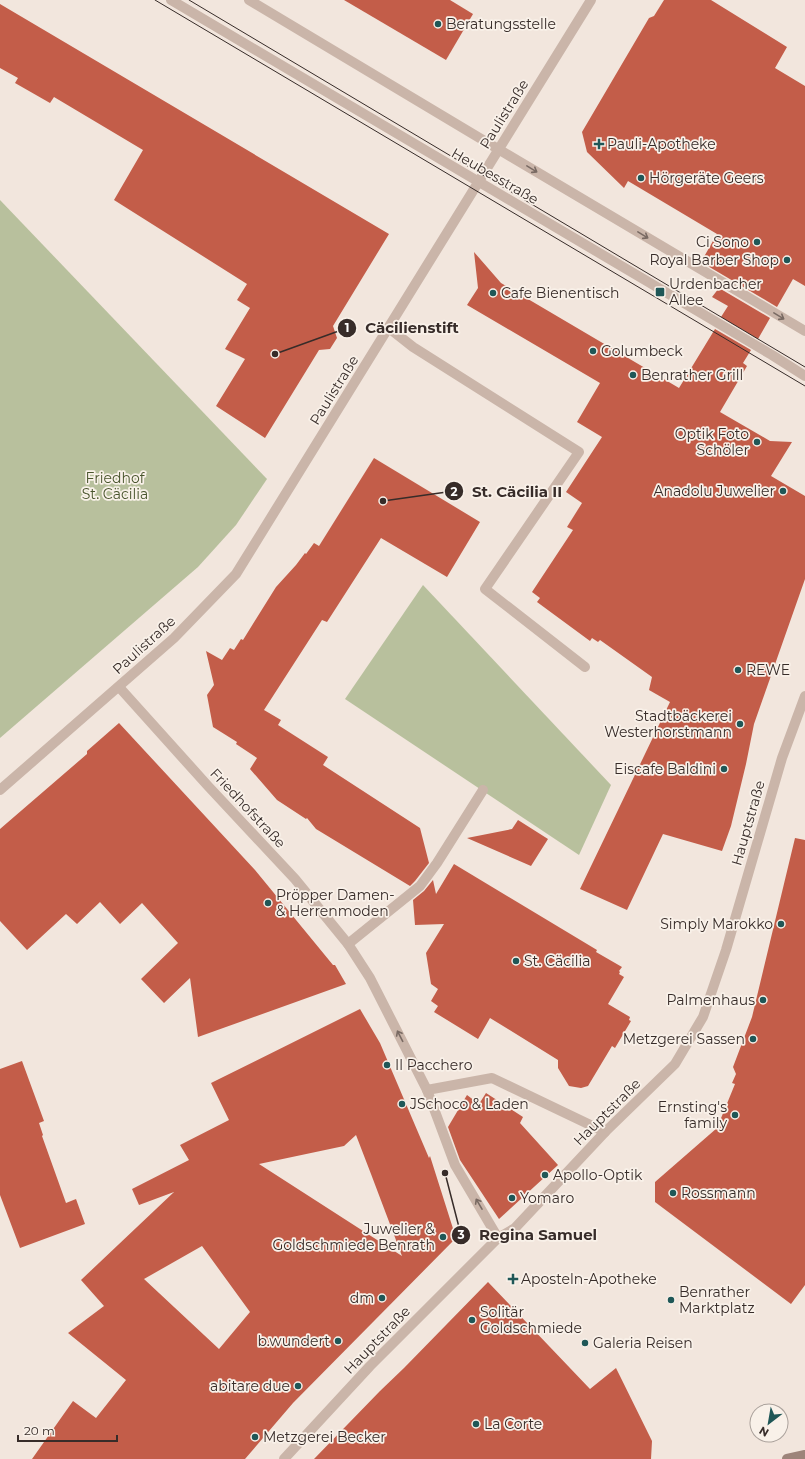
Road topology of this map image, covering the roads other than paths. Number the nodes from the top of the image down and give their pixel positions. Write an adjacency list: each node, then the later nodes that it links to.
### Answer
1 (171, 0): 5 (street, Heubesstraße)
2 (249, 0): 4 (street, Heubesstraße)
3 (591, 0): 4 (street, Paulistraße)
4 (498, 149): 5 (street, Paulistraße); 7 (street, Heubesstraße, one-way to 7)
5 (478, 182): 6 (street, Paulistraße); 8 (street, Heubesstraße)
6 (389, 328): 9 (street); 10 (street, Paulistraße)
7 (805, 331)
8 (805, 376)
9 (585, 667)
10 (120, 687): 12 (street); 14 (street, Friedhofstraße)
11 (805, 696): 16 (street, Hauptstraße)
12 (0, 790)
13 (483, 790): 14 (street)
14 (348, 944): 15 (street, Friedhofstraße, one-way to 14)
15 (427, 1090): 16 (street); 17 (street, Friedhofstraße, one-way to 15)
16 (605, 1132): 17 (street, Hauptstraße)
17 (498, 1238): 19 (street, Hauptstraße)
18 (805, 1454): 20 (street)
19 (284, 1459)
20 (787, 1459)

